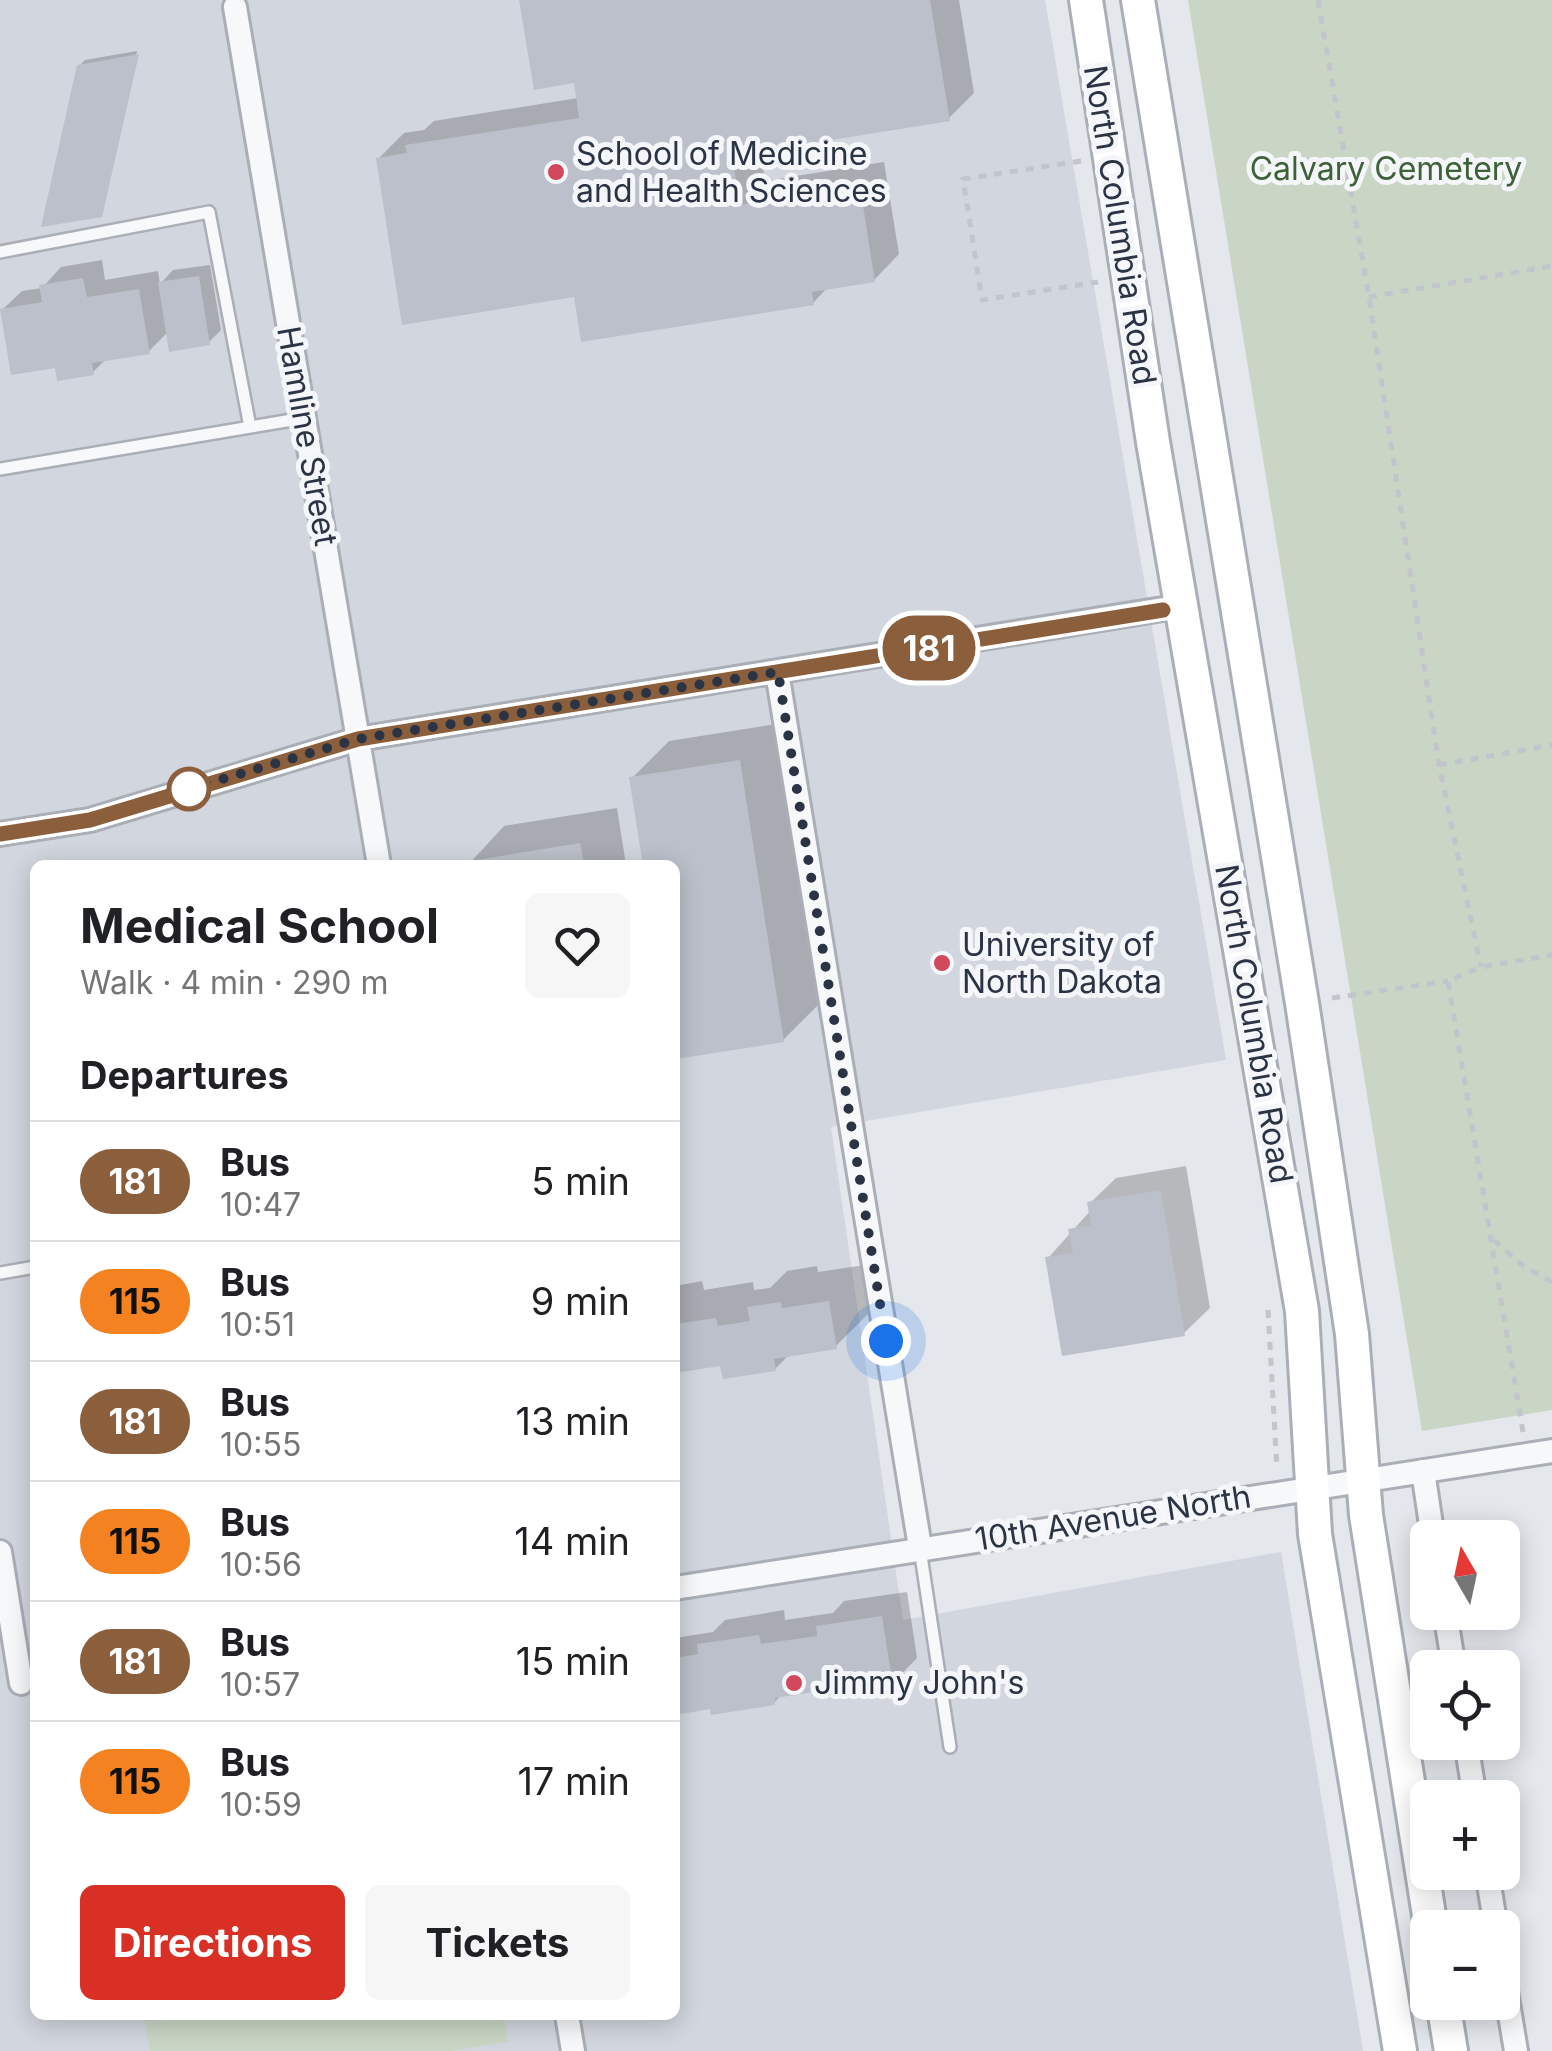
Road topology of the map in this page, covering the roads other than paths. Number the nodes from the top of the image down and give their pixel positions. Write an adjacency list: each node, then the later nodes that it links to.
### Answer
1 (1086, 0): 18 (main road, North Columbia Road)
2 (1138, 0): 17 (main road, North Columbia Road)
3 (235, 7): 5 (street, Hamline Street)
4 (0, 252): 6 (lane)
5 (304, 418): 6 (lane); 10 (street, Hamline Street)
6 (250, 426): 7 (lane)
7 (0, 469)
8 (1163, 610): 9 (street)
9 (778, 672): 10 (street); 20 (street)
10 (358, 739): 11 (street); 12 (street, Hamline Street)
11 (0, 834)
12 (378, 860)
13 (30, 1268): 14 (lane)
14 (0, 1273)
15 (1552, 1451): 16 (street, 10th Avenue North)
16 (1423, 1471): 17 (street, 10th Avenue North); 19 (street)
17 (1363, 1481): 18 (street, 10th Avenue North); 25 (main road, North Columbia Road)
18 (1311, 1488): 20 (street, 10th Avenue North); 30 (main road, North Columbia Road)
19 (1431, 1520)
20 (920, 1547): 22 (street, 10th Avenue North); 24 (lane)
21 (0, 1552): 23 (street)
22 (680, 1587)
23 (19, 1683)
24 (950, 1747)
25 (1428, 1910)
26 (568, 2020): 29 (street)
27 (1446, 2020): 31 (main road)
28 (1511, 2020): 32 (street)
29 (573, 2051)
30 (1400, 2051)
31 (1451, 2051)
32 (1516, 2051)

